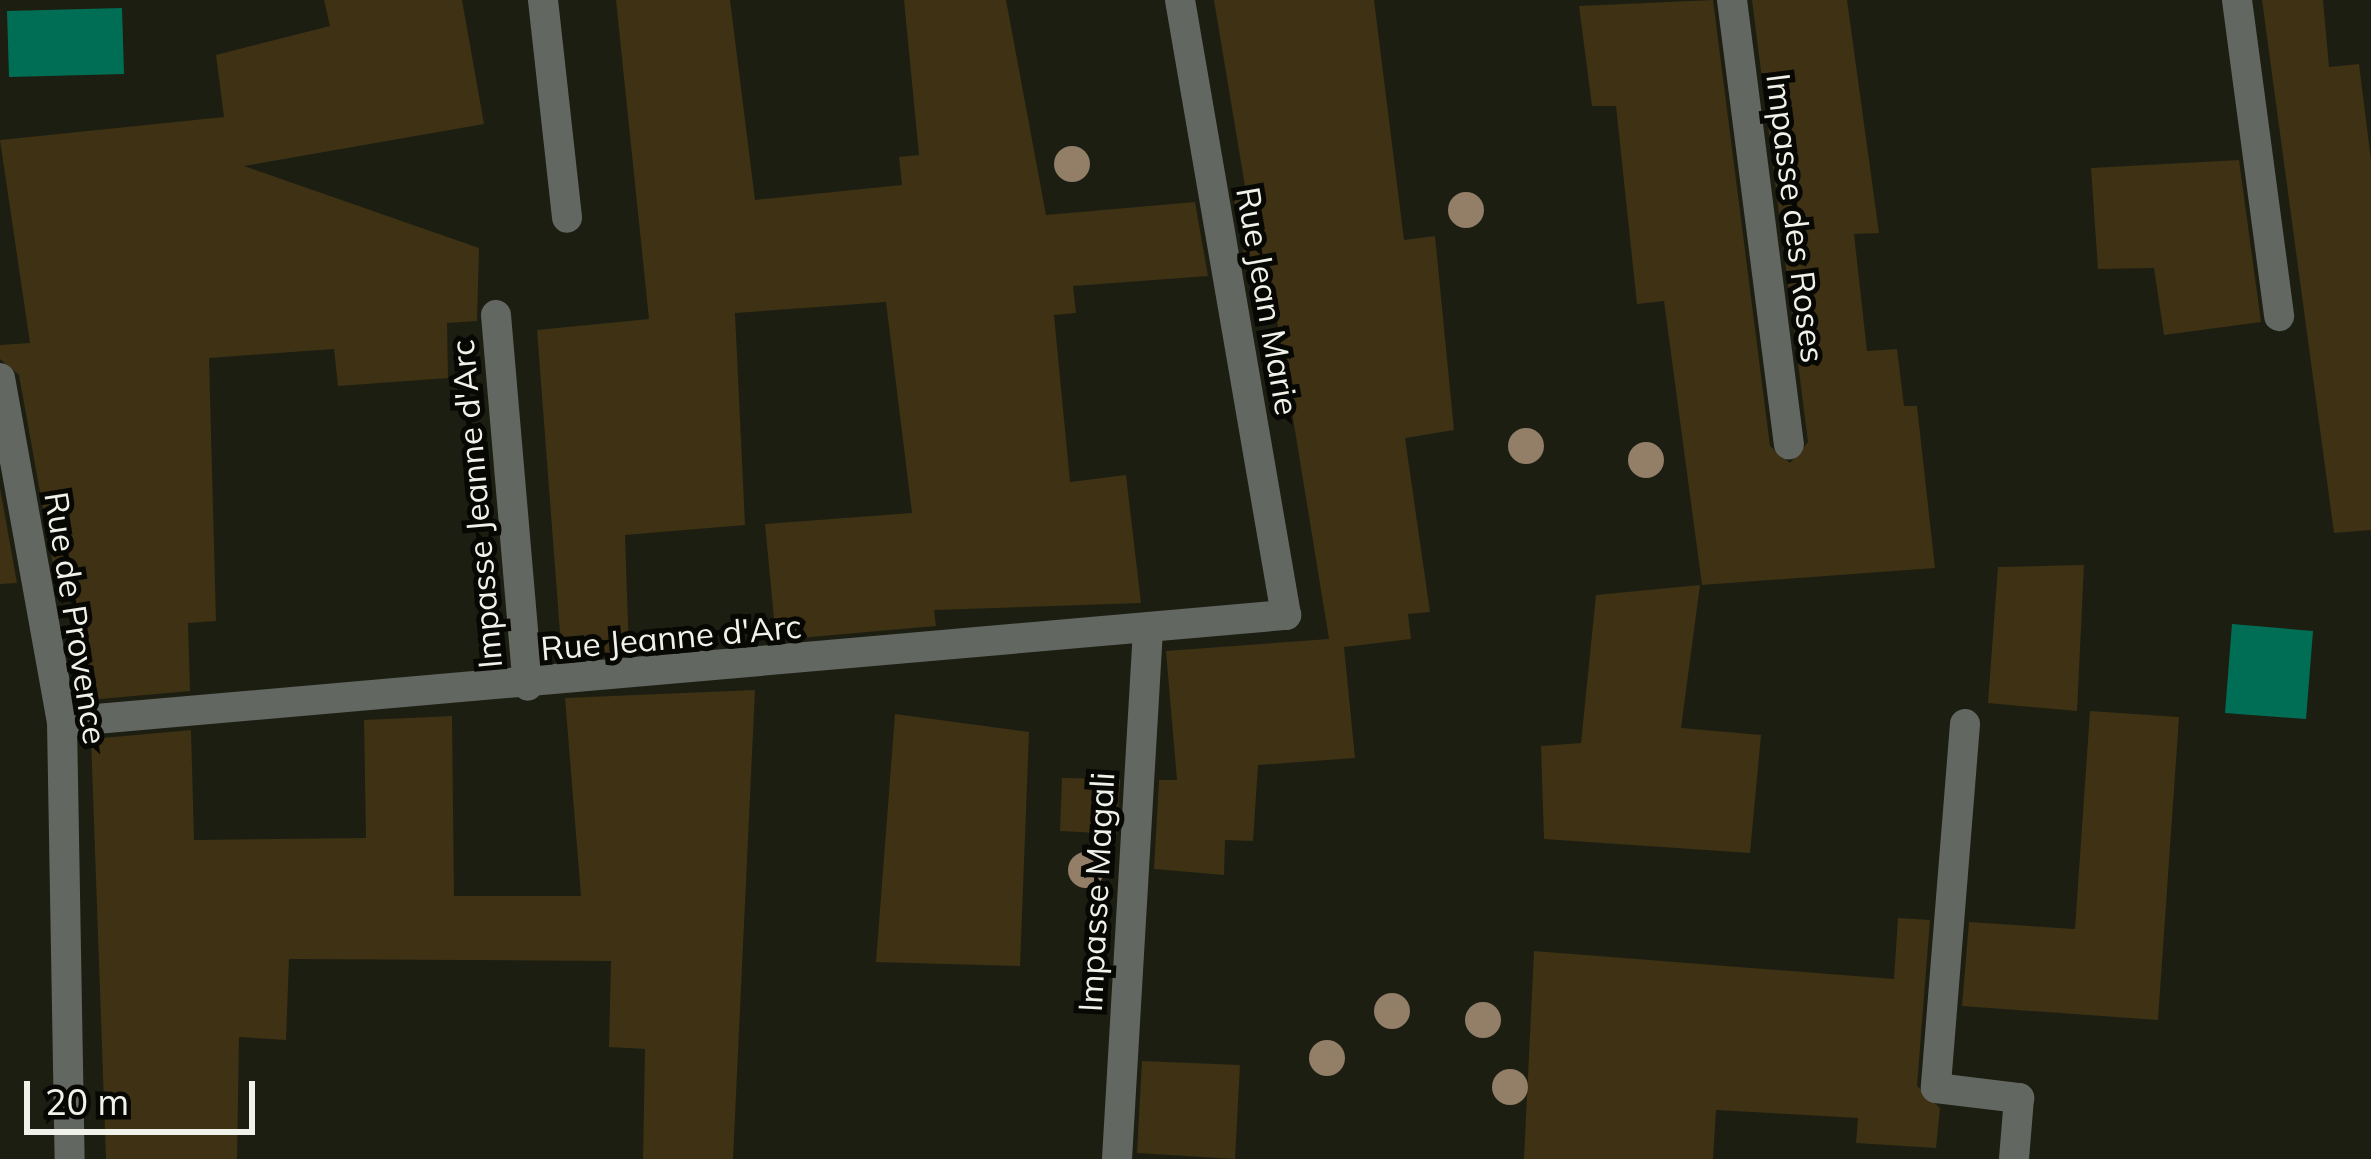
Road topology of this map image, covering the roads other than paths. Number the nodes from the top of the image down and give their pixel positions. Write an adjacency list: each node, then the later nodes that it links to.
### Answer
1 (543, 0): 5 (street)
2 (1180, 0): 10 (street, Rue Jean Marie)
3 (1732, 0): 9 (street, Impasse des Roses)
4 (2237, 0): 7 (street)
5 (567, 218)
6 (496, 315): 12 (street, Impasse Jeanne d'Arc)
7 (2279, 316)
8 (0, 378): 13 (street, Rue de Provence)
9 (1789, 444)
10 (1286, 615): 11 (street, Rue Jeanne d'Arc)
11 (1148, 630): 12 (street, Rue Jeanne d'Arc); 16 (street, Impasse Magali)
12 (528, 686): 13 (street, Rue Jeanne d'Arc)
13 (62, 722): 15 (street, Rue de Provence)
14 (1965, 724): 17 (street)
15 (70, 1159)
16 (1117, 1159)
17 (2014, 1159)

